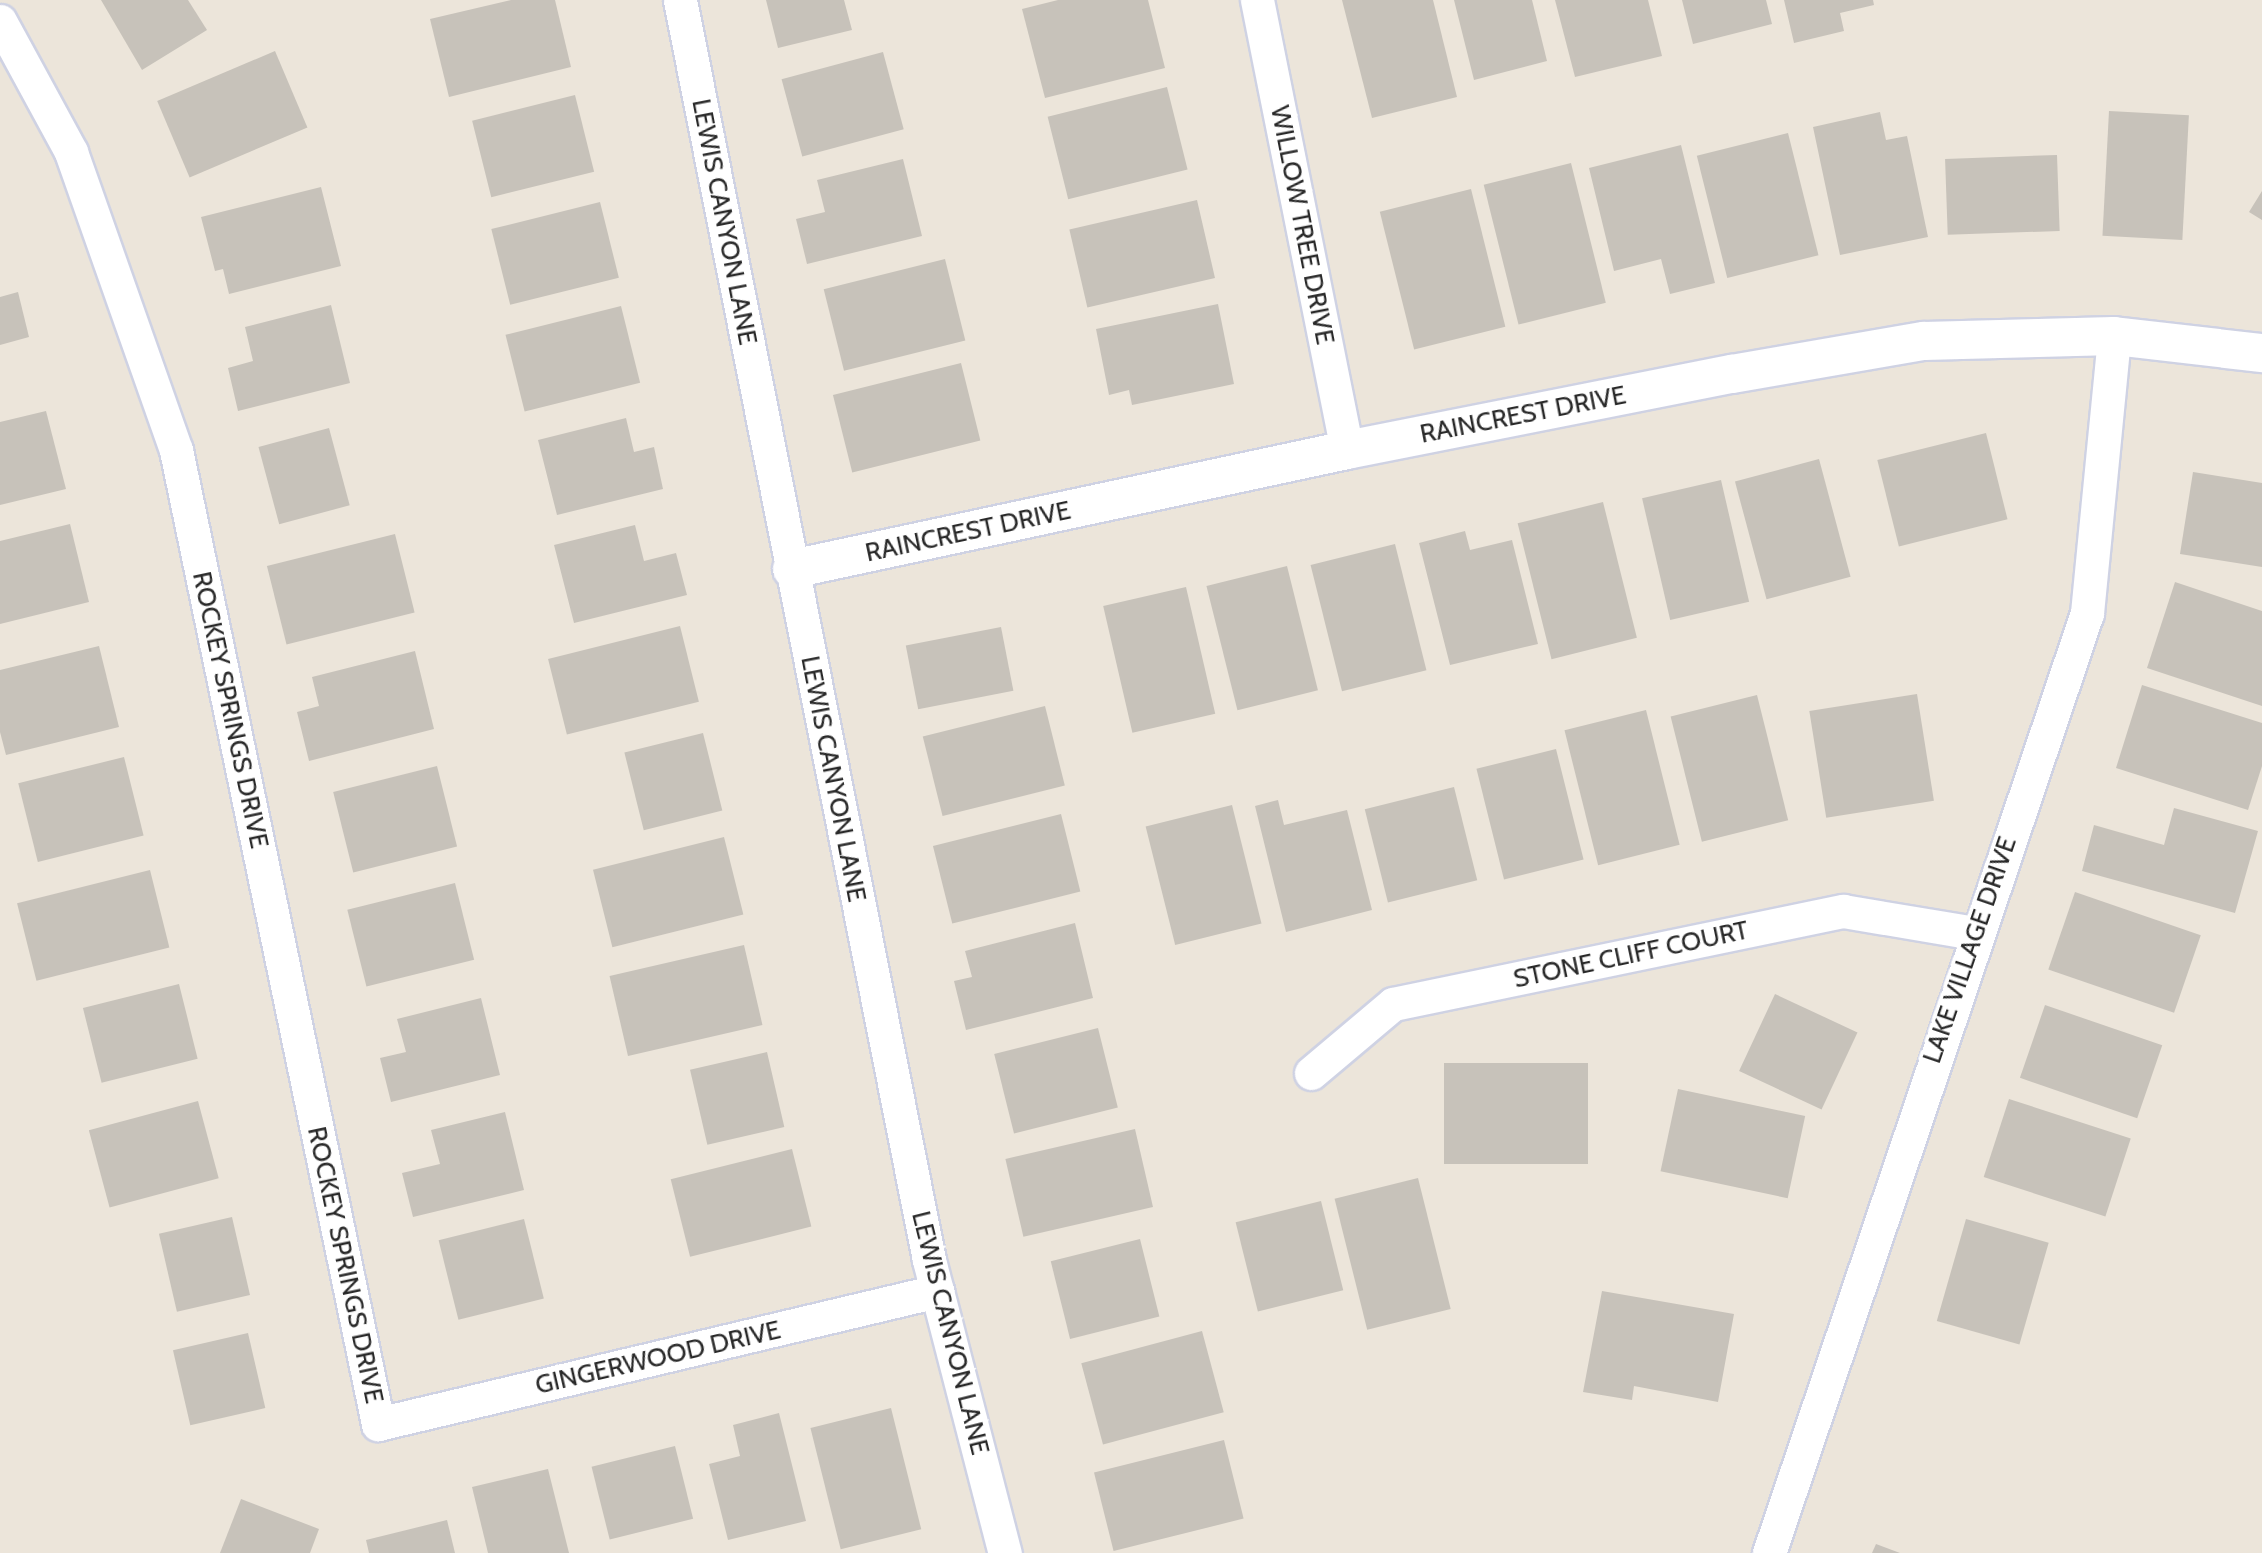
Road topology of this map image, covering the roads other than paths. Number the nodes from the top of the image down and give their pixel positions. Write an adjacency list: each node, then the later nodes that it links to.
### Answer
1 (680, 0): 7 (street, LEWIS CANYON LANE)
2 (1257, 0): 6 (street, WILLOW TREE DRIVE)
3 (0, 21): 11 (street, ROCKEY SPRINGS DRIVE)
4 (2113, 336): 5 (street, RAINCREST DRIVE); 6 (street, RAINCREST DRIVE); 8 (street, LAKE VILLAGE DRIVE)
5 (2262, 354)
6 (1348, 450): 7 (street, RAINCREST DRIVE)
7 (792, 569): 10 (street, LEWIS CANYON LANE)
8 (1975, 933): 9 (street, STONE CLIFF COURT); 13 (street, LAKE VILLAGE DRIVE)
9 (1311, 1073)
10 (937, 1291): 11 (street, GINGERWOOD DRIVE); 12 (street, LEWIS CANYON LANE)
11 (378, 1424)
12 (1005, 1553)
13 (1769, 1553)

